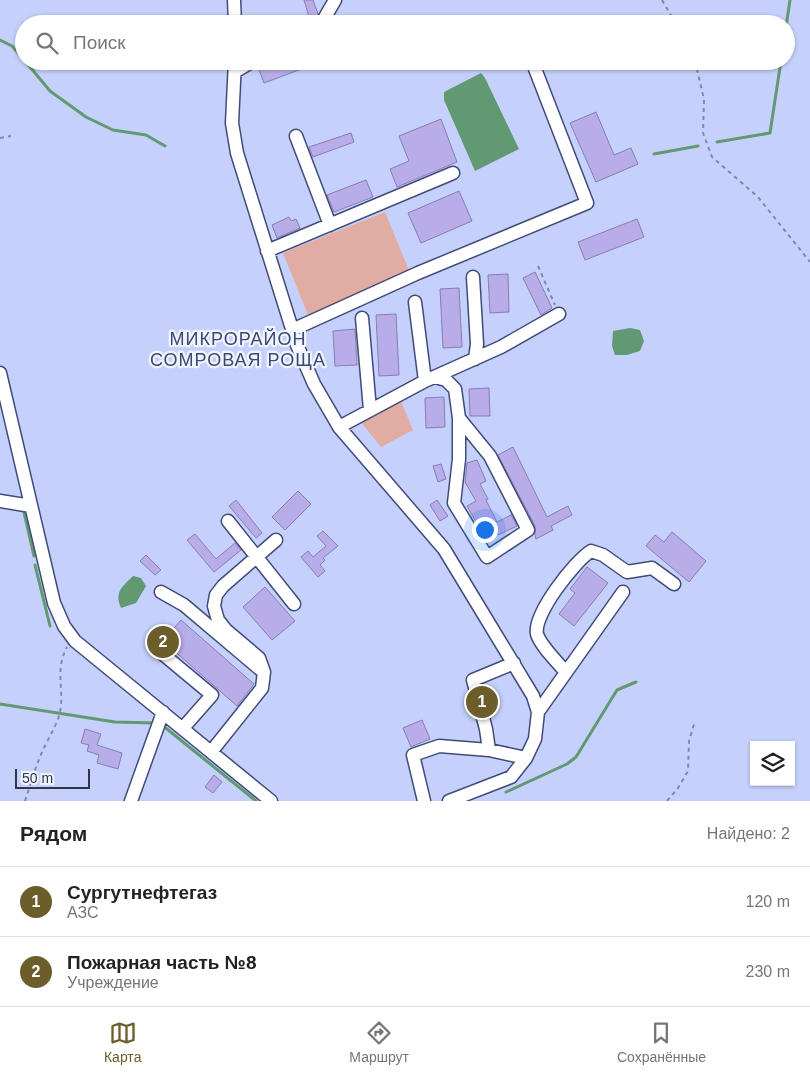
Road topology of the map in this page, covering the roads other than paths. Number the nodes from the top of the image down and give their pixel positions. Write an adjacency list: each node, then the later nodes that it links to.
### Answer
1 (234, 0): 3 (street)
2 (335, 0): 4 (street)
3 (235, 15)
4 (327, 15)
5 (235, 70): 10 (street)
6 (535, 70): 15 (street)
7 (296, 136): 9 (street)
8 (453, 172): 9 (street)
9 (330, 225): 10 (street)
10 (267, 251): 15 (street)
11 (473, 277): 16 (street)
12 (415, 302): 18 (street)
13 (559, 314): 16 (street)
14 (362, 318): 19 (street)
15 (292, 330): 21 (street)
16 (474, 359): 18 (street)
17 (0, 373): 23 (street)
18 (430, 379): 19 (street); 20 (street)
19 (370, 410): 21 (street)
20 (459, 418): 20 (street)
21 (339, 427): 32 (street)
22 (0, 501): 23 (street)
23 (31, 506): 35 (street)
24 (228, 521): 26 (street)
25 (276, 540): 26 (street)
26 (257, 557): 30 (street); 33 (street)
27 (674, 584): 34 (street)
28 (161, 592): 33 (street)
29 (622, 592): 34 (street)
30 (294, 604)
31 (158, 650): 37 (street)
32 (514, 663): 36 (street); 38 (street)
33 (264, 672): 39 (street)
34 (566, 672): 36 (street)
35 (164, 712): 37 (street); 41 (street)
36 (538, 712): 40 (street)
37 (183, 728): 39 (street)
38 (489, 750): 40 (street); 43 (street)
39 (211, 752): 42 (street)
40 (526, 758): 44 (street)
41 (131, 801)
42 (271, 801)
43 (424, 801)
44 (449, 801)

